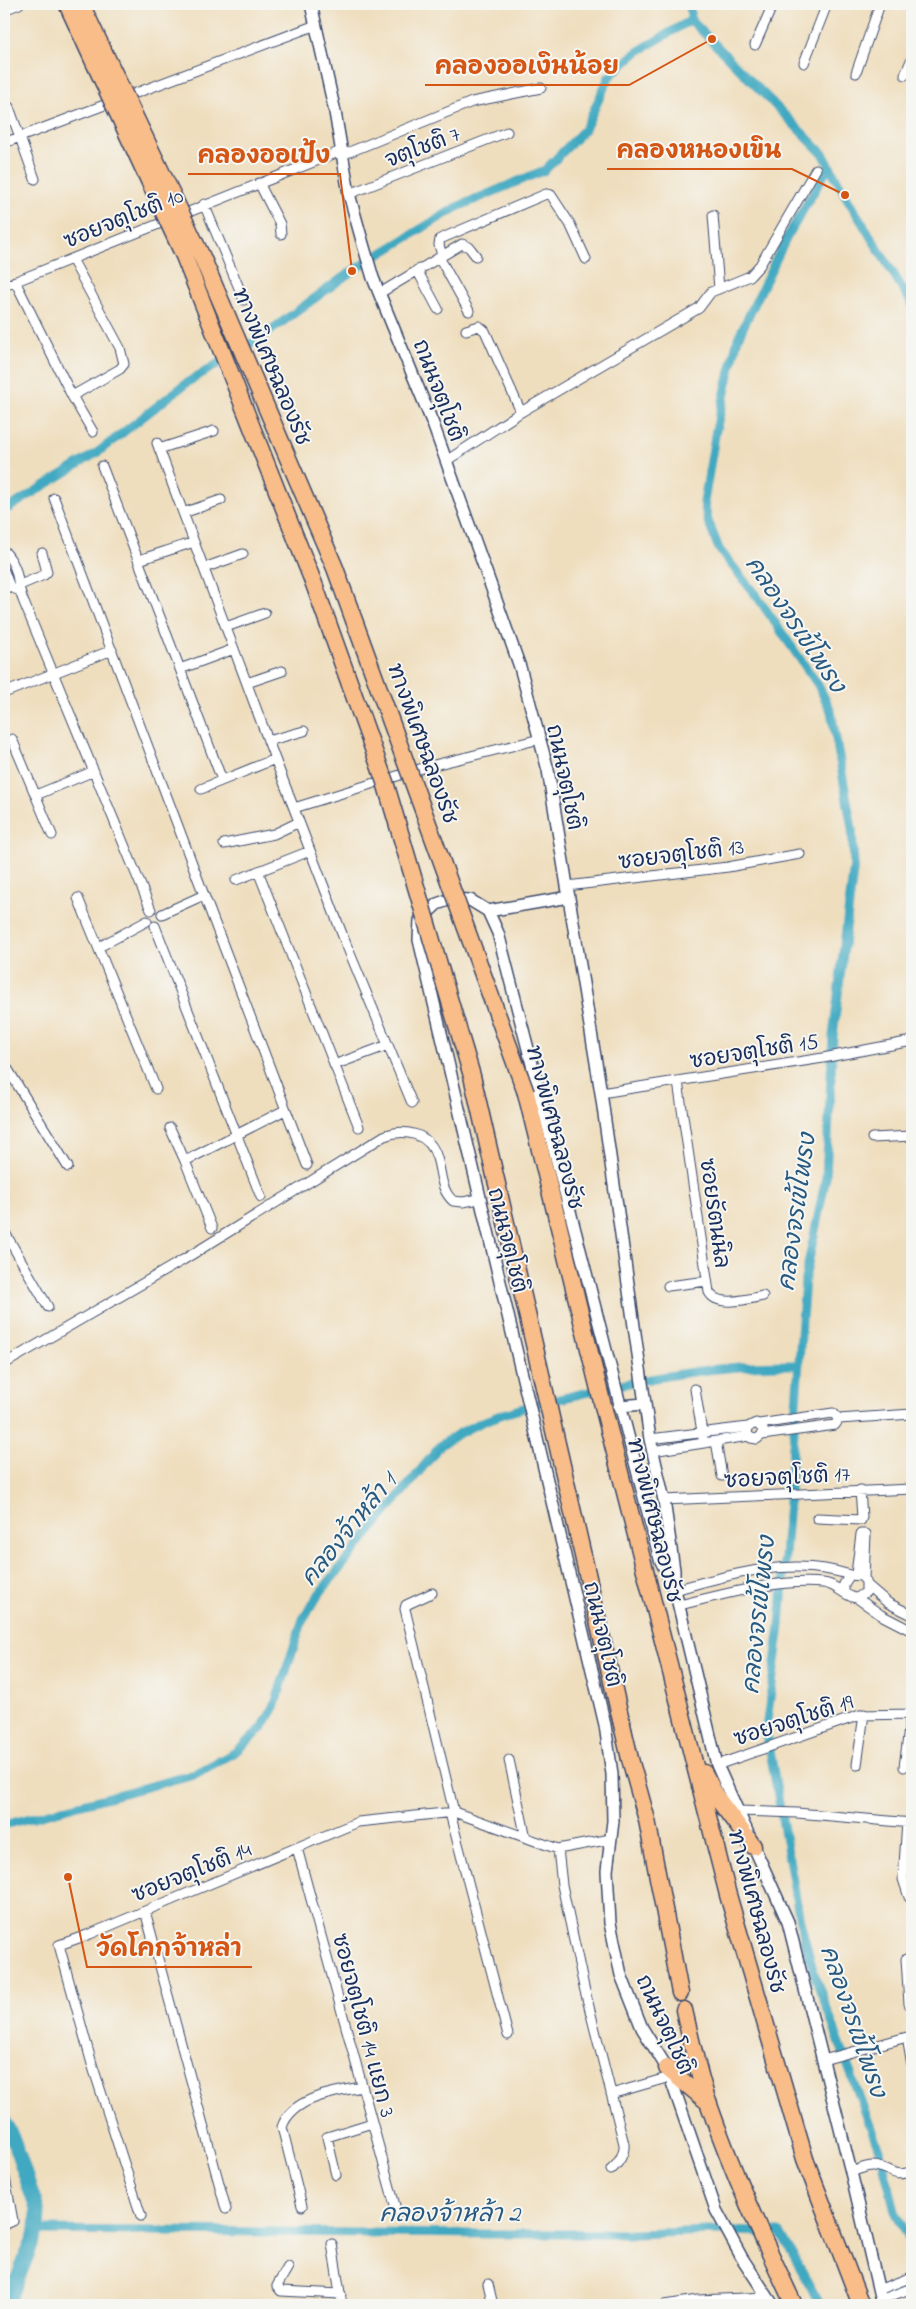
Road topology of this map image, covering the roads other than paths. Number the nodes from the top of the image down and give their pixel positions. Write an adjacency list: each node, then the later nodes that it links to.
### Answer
1 (19, 4): 8 (street)
2 (67, 4): 163 (highway, ทางพิเศษฉลองรัช, bridge)
3 (82, 4): 118 (highway, ทางพิเศษฉลองรัช, bridge)
4 (311, 4): 9 (street, ถนนจตุโชติ)
5 (773, 4): 10 (street)
6 (827, 4): 12 (street)
7 (880, 4): 13 (street)
8 (4, 10)
9 (316, 25): 18 (street); 20 (street, ถนนจตุโชติ)
10 (755, 45)
11 (912, 58): 14 (street)
12 (804, 63)
13 (856, 72)
14 (905, 75)
15 (541, 88): 20 (street, ซอยจตุโชติ 10)
16 (9, 107): 18 (street)
17 (507, 132): 24 (street, จตุโชติ 7)
18 (20, 137): 19 (street); 22 (street)
19 (4, 144)
20 (341, 153): 23 (street, ซอยจตุโชติ 10); 24 (street, ถนนจตุโชติ)
21 (816, 169): 35 (street)
22 (35, 180)
23 (259, 183): 25 (street, ซอยจตุโชติ 10); 27 (street)
24 (349, 194): 36 (street, ถนนจตุโชติ)
25 (204, 204): 30 (street, ซอยจตุโชติ 10); 37 (street)
26 (713, 215): 35 (street)
27 (281, 234)
28 (441, 256): 29 (street); 31 (street); 32 (street); 39 (street)
29 (476, 256)
30 (72, 258): 33 (street, ซอยจตุโชติ 10); 41 (street)
31 (586, 259)
32 (417, 270): 36 (street); 38 (street)
33 (15, 281): 34 (street, ซอยจตุโชติ 10); 41 (street)
34 (4, 286)
35 (719, 289): 42 (street)
36 (380, 293): 45 (street, ถนนจตุโชติ)
37 (244, 300)
38 (438, 309)
39 (468, 311)
40 (466, 330): 42 (street)
41 (72, 396): 44 (street)
42 (521, 412): 45 (street)
43 (214, 431): 49 (street)
44 (93, 432)
45 (446, 461): 70 (street, ถนนจตุโชติ)
46 (102, 466): 54 (street)
47 (54, 498): 61 (street)
48 (221, 500): 49 (street)
49 (183, 513): 50 (street)
50 (194, 542): 54 (street); 55 (street)
51 (4, 551): 57 (street)
52 (42, 552): 57 (street)
53 (243, 554): 55 (street)
54 (139, 560): 62 (street)
55 (204, 568): 59 (street)
56 (4, 572): 57 (street)
57 (20, 588): 64 (street)
58 (265, 613): 59 (street)
59 (226, 628): 60 (street)
60 (234, 648): 62 (street); 65 (street)
61 (112, 650): 64 (street); 85 (street)
62 (180, 669): 73 (street)
63 (282, 671): 65 (street)
64 (54, 673): 66 (street); 72 (street)
65 (247, 683): 69 (street)
66 (4, 693)
67 (304, 731): 69 (street)
68 (12, 739): 75 (street)
69 (268, 740): 71 (street)
70 (540, 740): 76 (street); 84 (street, ถนนจตุโชติ)
71 (275, 759): 73 (street); 76 (street)
72 (94, 771): 75 (street); 87 (street)
73 (222, 780): 74 (street)
74 (201, 789)
75 (36, 795): 78 (street)
76 (294, 808): 77 (street)
77 (299, 822): 79 (street); 80 (street)
78 (52, 835)
79 (224, 844)
80 (310, 851): 82 (street); 93 (street)
81 (800, 854): 84 (street, ซอยจตุโชติ 13)
82 (258, 871): 83 (street); 95 (street)
83 (236, 880)
84 (568, 892): 88 (street); 98 (street, ถนนจตุโชติ)
85 (204, 895): 89 (street); 100 (street)
86 (78, 898): 91 (street)
87 (151, 910): 89 (street); 90 (street)
88 (488, 911): 110 (street, ถนนจตุโชติ); 118 (street, ถนนจตุโชติ)
89 (162, 914): 90 (street)
90 (151, 924): 91 (street); 103 (street)
91 (99, 947): 97 (street)
92 (912, 1041): 96 (street, ซอยจตุโชติ 15)
93 (388, 1045): 95 (street); 99 (street)
94 (4, 1063): 108 (street)
95 (334, 1065): 101 (street)
96 (678, 1082): 98 (street, ซอยจตุโชติ 15); 113 (street, ซอยรัตนนิล)
97 (156, 1088)
98 (601, 1093): 120 (street, ถนนจตุโชติ)
99 (412, 1103)
100 (285, 1110): 103 (street); 107 (street)
101 (359, 1127)
102 (170, 1128): 106 (street)
103 (236, 1134): 106 (street); 109 (street)
104 (912, 1136): 105 (street)
105 (872, 1138)
106 (184, 1161): 111 (street)
107 (307, 1165)
108 (68, 1167)
109 (261, 1197)
110 (479, 1199): 117 (street); 156 (street, ถนนจตุโชติ)
111 (212, 1228)
112 (4, 1231): 116 (street)
113 (707, 1281): 114 (street); 115 (street, ซอยรัตนนิล)
114 (668, 1286)
115 (763, 1296)
116 (48, 1307)
117 (4, 1364)
118 (602, 1368): 121 (highway, ทางพิเศษฉลองรัช); 121 (street, ถนนจตุโชติ)
119 (695, 1389): 126 (street)
120 (645, 1404): 121 (street); 128 (street, ถนนจตุโชติ)
121 (612, 1408): 138 (street, ถนนจตุโชติ); 147 (highway, ทางพิเศษฉลองรัช)
122 (912, 1414): 123 (street)
123 (839, 1419): 124 (street); 127 (street)
124 (759, 1424): 125 (street); 127 (street)
125 (748, 1432): 126 (street); 127 (street); 129 (street)
126 (703, 1433): 128 (street); 130 (street)
127 (767, 1435)
128 (650, 1439): 131 (street, ถนนจตุโชติ)
129 (716, 1441): 130 (street); 132 (street)
130 (704, 1443): 131 (street)
131 (652, 1451): 135 (street, ถนนจตุโชติ)
132 (722, 1476)
133 (912, 1489): 134 (street, ซอยจตุโชติ 17)
134 (860, 1490): 135 (street, ซอยจตุโชติ 17); 136 (street)
135 (664, 1500): 138 (street, ถนนจตุโชติ)
136 (817, 1518)
137 (859, 1578): 138 (street); 139 (street); 141 (street); 143 (street)
138 (675, 1588): 142 (street, ถนนจตุโชติ)
139 (844, 1591): 141 (street); 142 (street)
140 (432, 1593): 153 (street)
141 (857, 1598): 144 (street)
142 (679, 1605): 149 (street, ถนนจตุโชติ)
143 (912, 1615)
144 (912, 1631)
145 (912, 1713): 146 (street, ซอยจตุโชติ 19); 151 (street)
146 (864, 1714): 149 (street, ซอยจตุโชติ 19); 150 (street)
147 (691, 1746): 157 (highway); 197 (highway, ทางพิเศษฉลองรัช)
148 (509, 1760): 155 (street)
149 (717, 1765): 152 (street, ถนนจตุโชติ)
150 (857, 1765)
151 (904, 1767)
152 (739, 1810): 154 (street); 157 (street, ถนนจตุโชติ)
153 (452, 1813): 155 (street, ซอยจตุโชติ 14); 158 (street, ซอยจตุโชติ 14); 166 (street)
154 (910, 1823): 160 (street)
155 (526, 1838): 159 (street, ซอยจตุโชติ 14)
156 (611, 1839): 159 (street, ซอยจตุโชติ 14); 169 (street, ถนนจตุโชติ)
157 (753, 1846): 167 (street, ถนนจตุโชติ)
158 (297, 1848): 161 (street, ซอยจตุโชติ 14); 170 (street, ซอยจตุโชติ 14 แยก 3)
159 (558, 1849): 171 (street)
160 (909, 1897)
161 (145, 1911): 181 (street); 183 (street, ซอยจตุโชติ 14)
162 (906, 1959): 164 (street)
163 (680, 1993)
164 (912, 2004)
165 (684, 2010): 172 (highway)
166 (508, 2035)
167 (824, 2059): 168 (street); 177 (street, ถนนจตุโชติ)
168 (912, 2066)
169 (669, 2072): 171 (street); 172 (highway); 192 (street, ถนนจตุโชติ)
170 (362, 2088): 173 (street, ซอยจตุโชติ 14 แยก 3); 180 (street)
171 (611, 2094): 174 (street)
172 (709, 2103): 196 (highway)
173 (372, 2123): 178 (street); 182 (street, ซอยจตุโชติ 14 แยก 3)
174 (611, 2170)
175 (912, 2171): 177 (street)
176 (4, 2172): 179 (street)
177 (851, 2172): 191 (street, ถนนจตุโชติ)
178 (336, 2175)
179 (4, 2183): 184 (street)
180 (302, 2206)
181 (226, 2209)
182 (396, 2213)
183 (142, 2216)
184 (4, 2225)
185 (332, 2244): 190 (street)
186 (288, 2267): 190 (street)
187 (912, 2277): 191 (street)
188 (488, 2284): 194 (street)
189 (912, 2288): 191 (street)
190 (340, 2294): 193 (street)
191 (880, 2299)
192 (770, 2301): 195 (street)
193 (342, 2305)
194 (492, 2305)
195 (664, 2305)
196 (794, 2305)
197 (861, 2305)

